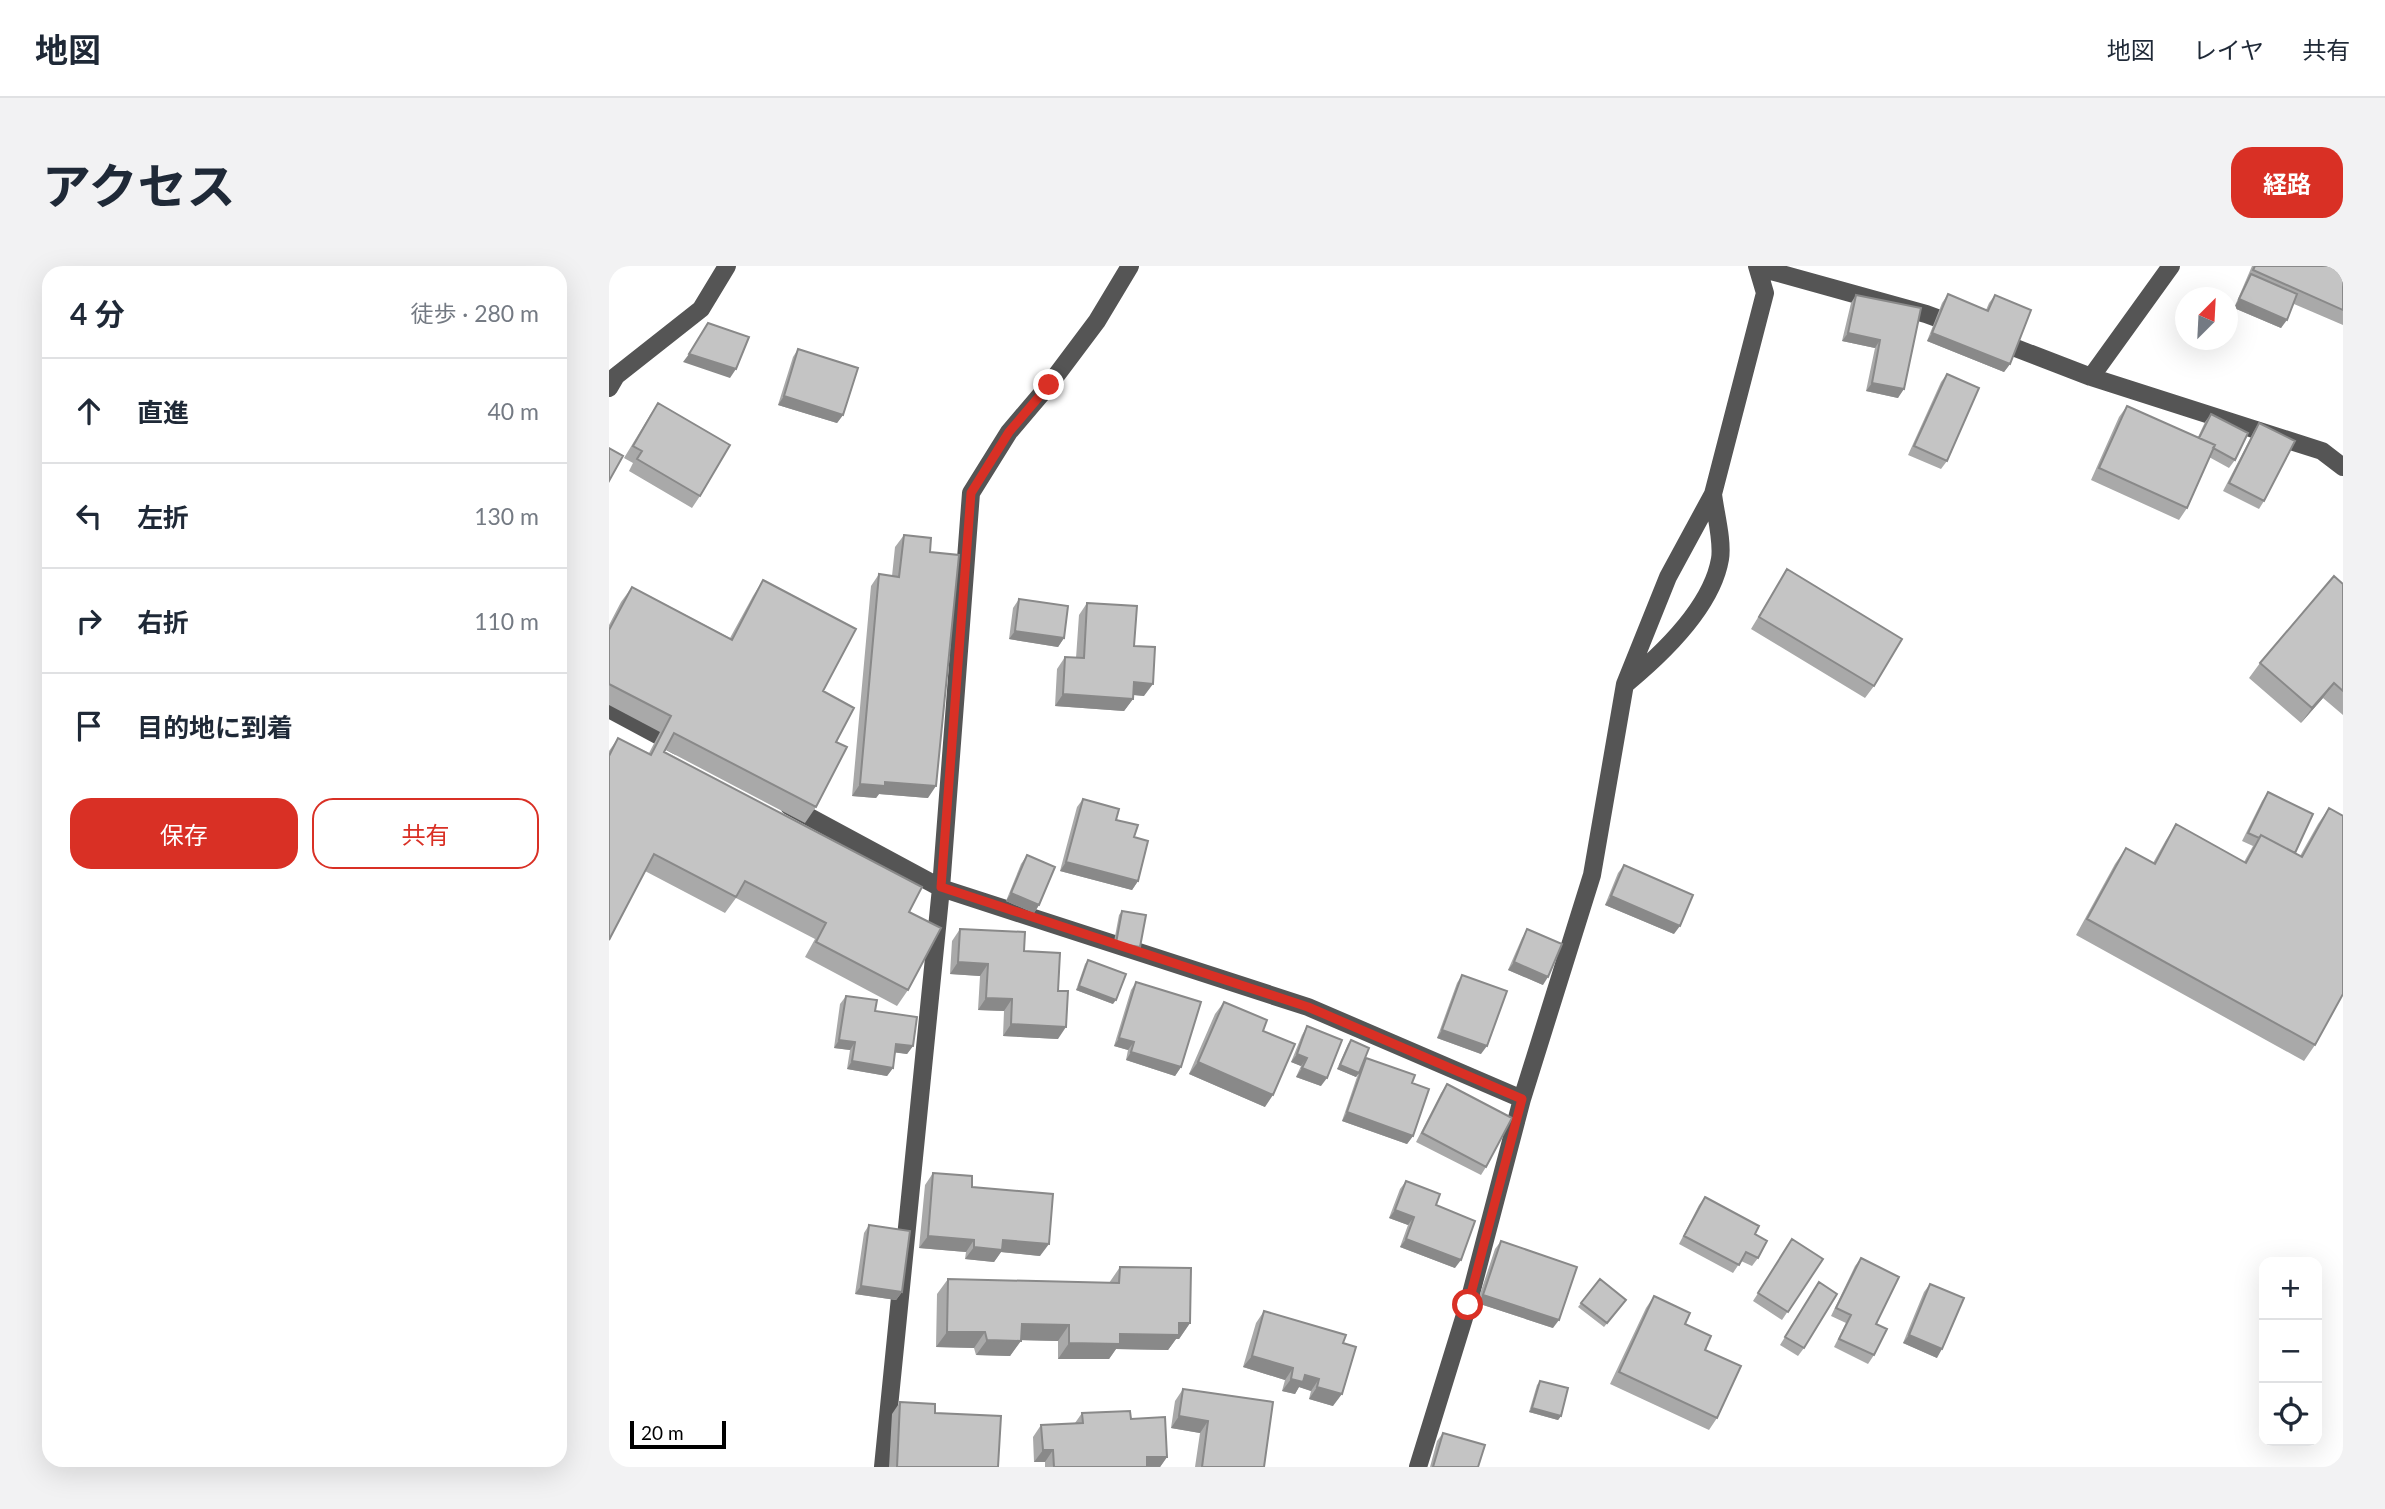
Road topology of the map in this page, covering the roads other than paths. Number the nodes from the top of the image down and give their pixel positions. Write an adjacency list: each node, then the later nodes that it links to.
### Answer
1 (727, 266): 6 (street)
2 (1130, 266): 13 (street)
3 (2171, 266): 5 (street)
4 (1767, 267): 5 (street); 8 (street)
5 (2091, 377): 7 (street)
6 (609, 388)
7 (2343, 467)
8 (1713, 494): 9 (street); 9 (street)
9 (1625, 684): 14 (street)
10 (609, 709): 11 (street)
11 (695, 755)
12 (769, 795): 13 (street)
13 (941, 887): 14 (street); 15 (street)
14 (1522, 1099): 16 (street)
15 (883, 1467)
16 (1418, 1467)

